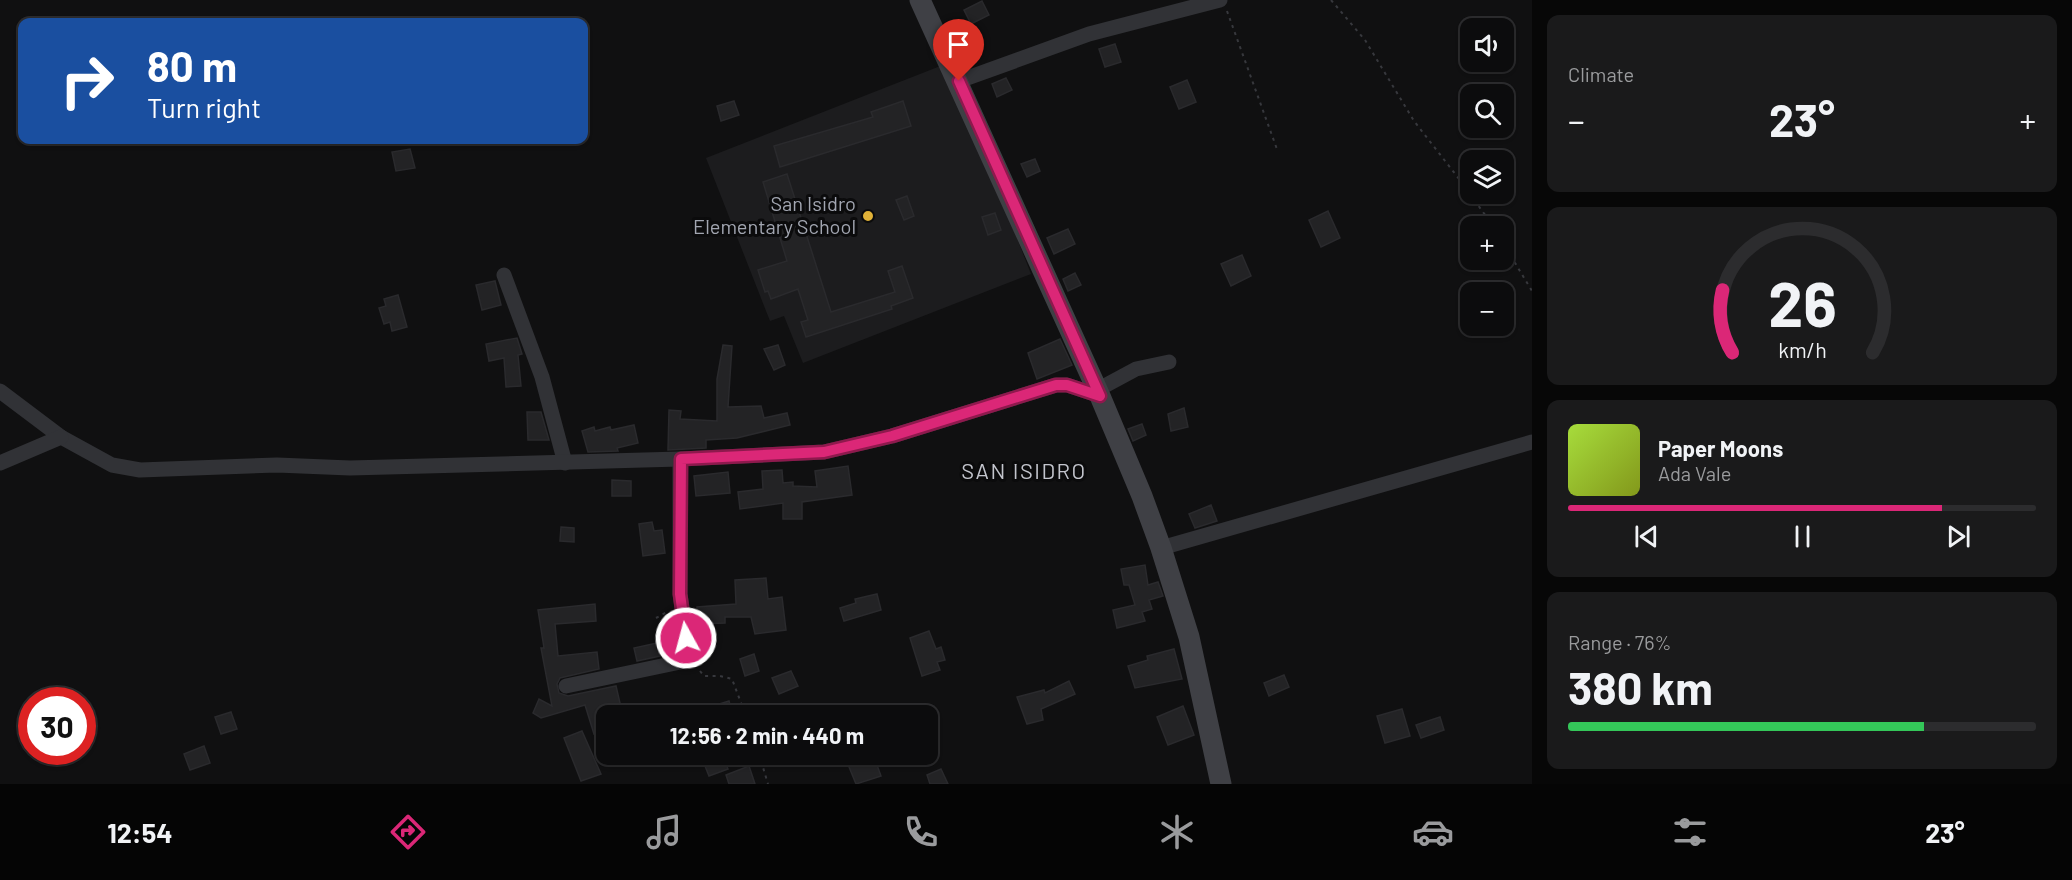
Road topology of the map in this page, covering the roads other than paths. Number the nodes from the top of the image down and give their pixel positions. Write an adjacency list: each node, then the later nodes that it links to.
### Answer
1 (920, 0): 3 (street)
2 (1223, 5): 3 (street)
3 (959, 81): 7 (street)
4 (504, 275): 12 (street)
5 (1169, 362): 7 (street)
6 (0, 391): 8 (street)
7 (1098, 393): 10 (street); 13 (street)
8 (62, 437): 11 (street); 12 (street)
9 (1532, 442): 13 (street)
10 (681, 459): 12 (street); 14 (street)
11 (0, 463)
12 (565, 463)
13 (1161, 548): 15 (street)
14 (566, 686)
15 (1221, 784)

